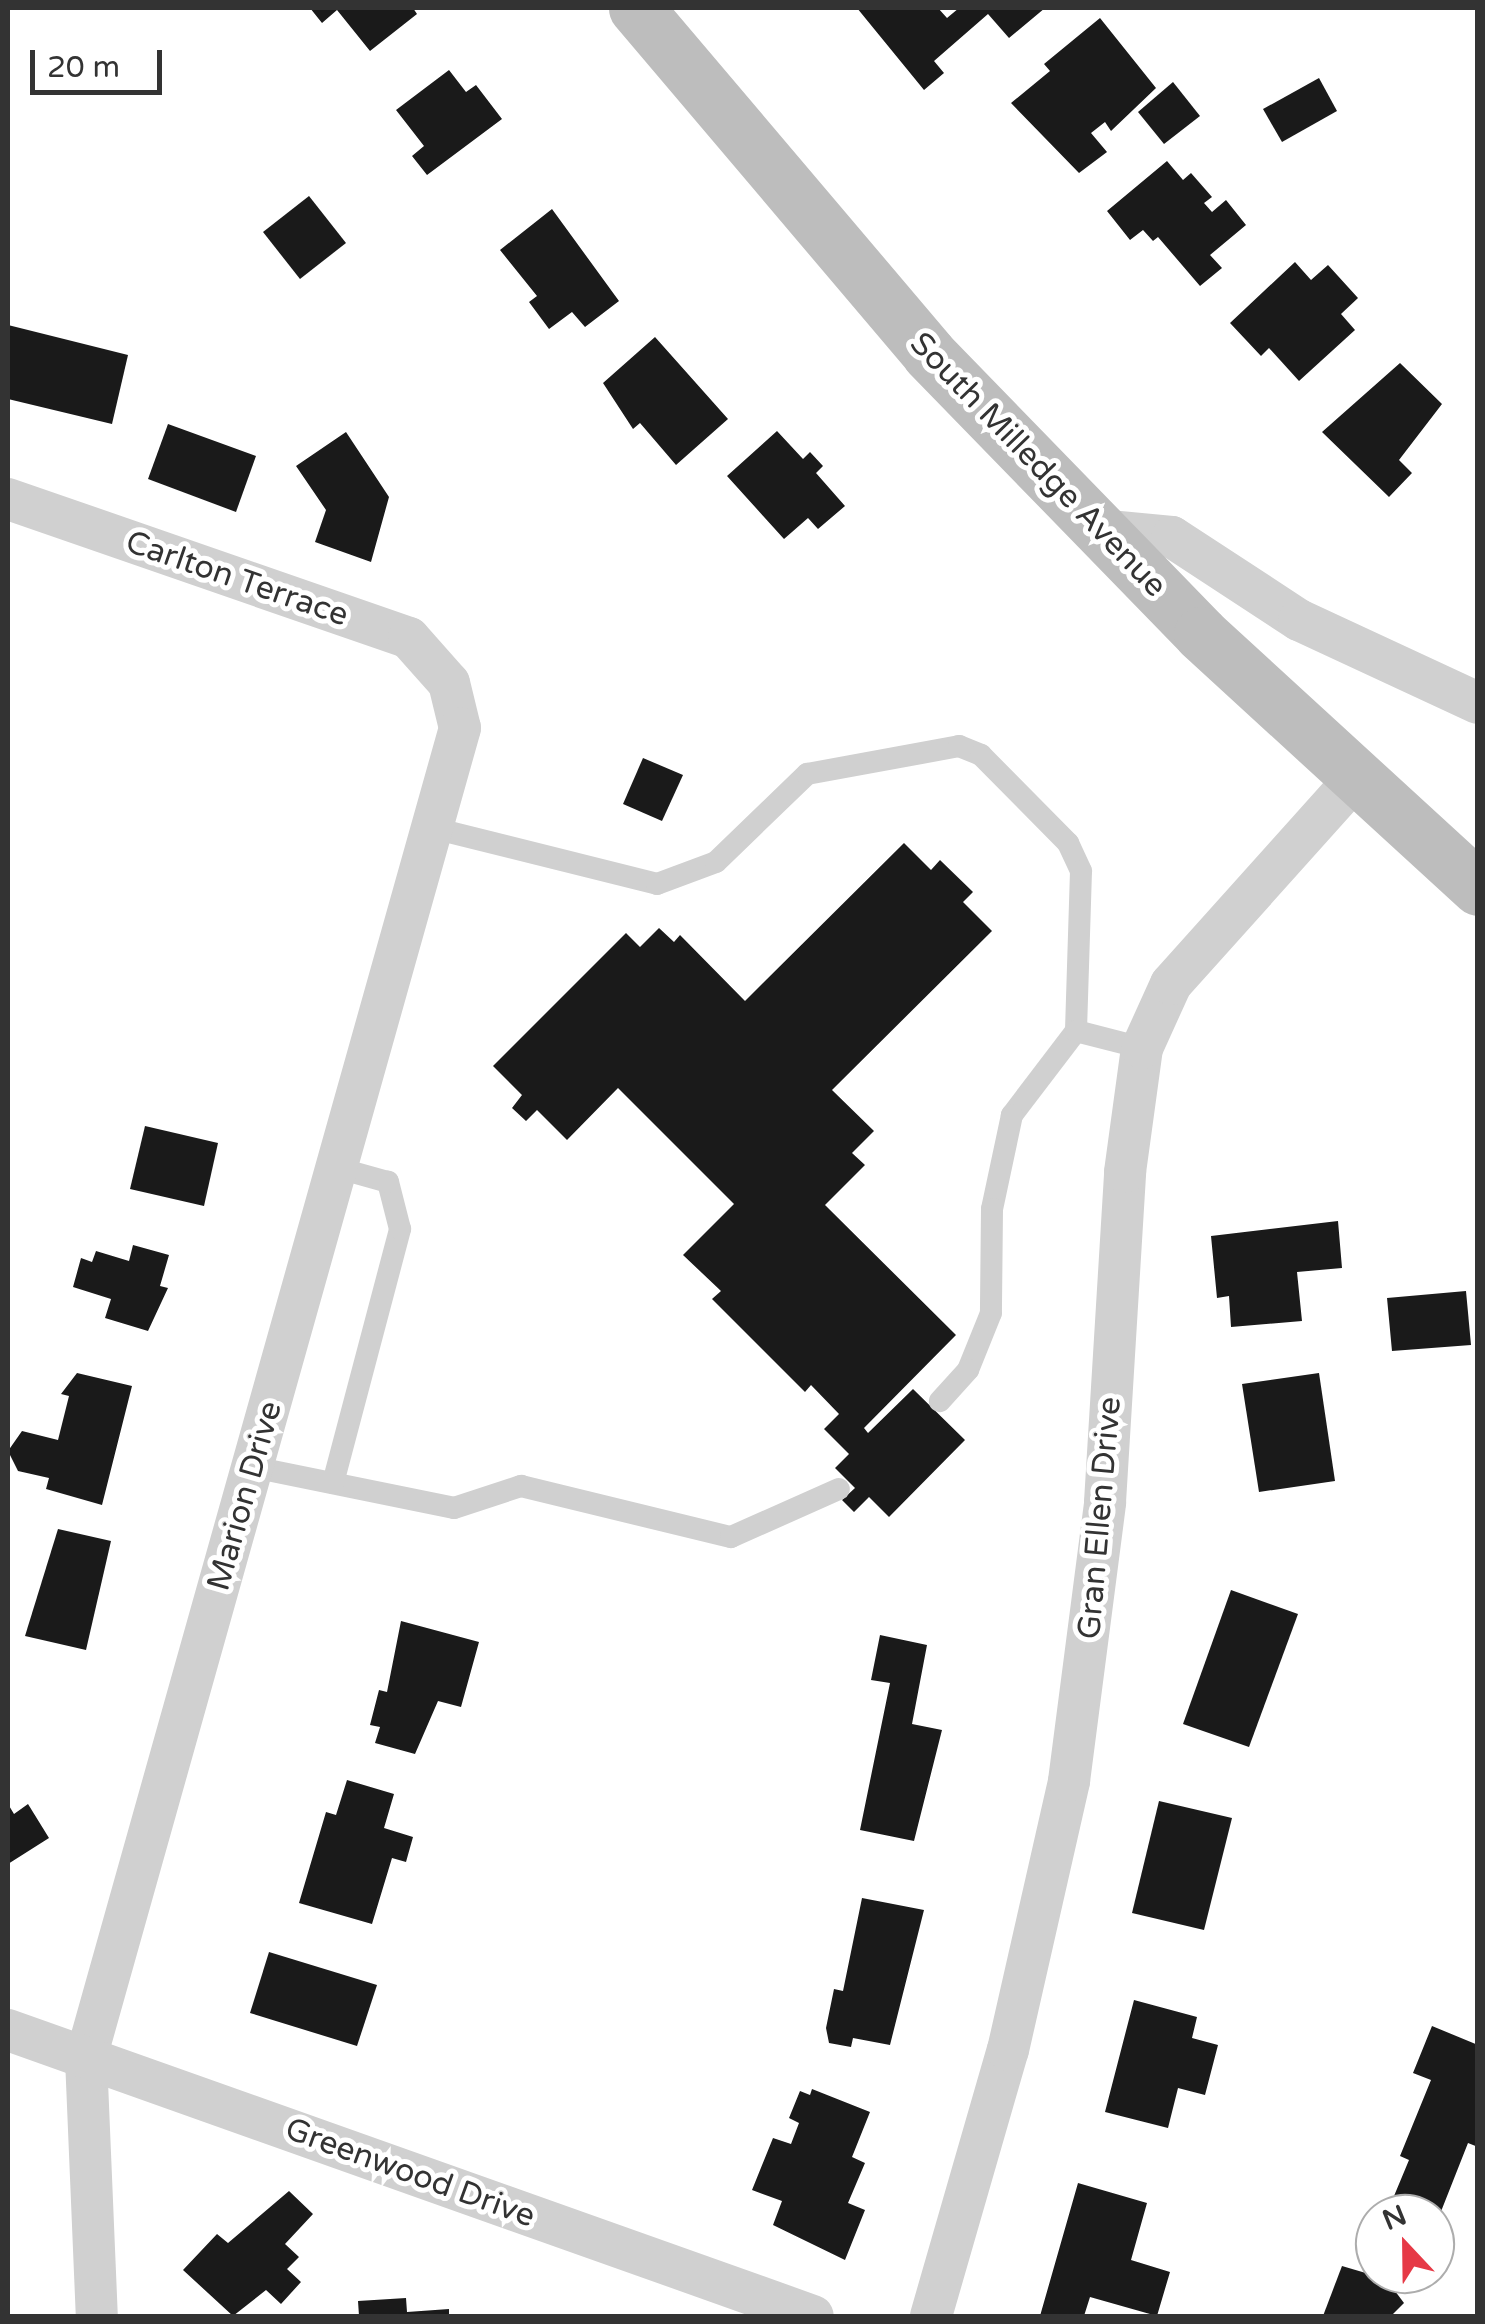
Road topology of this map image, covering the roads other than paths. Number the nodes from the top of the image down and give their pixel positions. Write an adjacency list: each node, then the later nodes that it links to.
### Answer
1 (636, 8): 3 (main road, South Milledge Avenue)
2 (8, 499): 4 (street, Carlton Terrace)
3 (1098, 530): 5 (street); 6 (main road, South Milledge Avenue)
4 (450, 683): 7 (street, Marion Drive)
5 (1478, 703)
6 (1355, 779): 8 (main road, South Milledge Avenue); 10 (street, Gran Ellen Drive)
7 (432, 828): 9 (lane); 11 (street, Marion Drive)
8 (1478, 888)
9 (1076, 1031): 10 (lane); 12 (lane)
10 (1142, 1048): 20 (street, Gran Ellen Drive)
11 (338, 1168): 13 (street, Marion Drive); 14 (lane)
12 (940, 1401)
13 (253, 1467): 14 (lane); 17 (street, Marion Drive)
14 (333, 1483): 15 (lane)
15 (839, 1489)
16 (8, 2030): 17 (street, Greenwood Drive)
17 (86, 2058): 18 (street, Marion Drive); 19 (street, Greenwood Drive)
18 (97, 2316)
19 (813, 2316)
20 (930, 2316)

